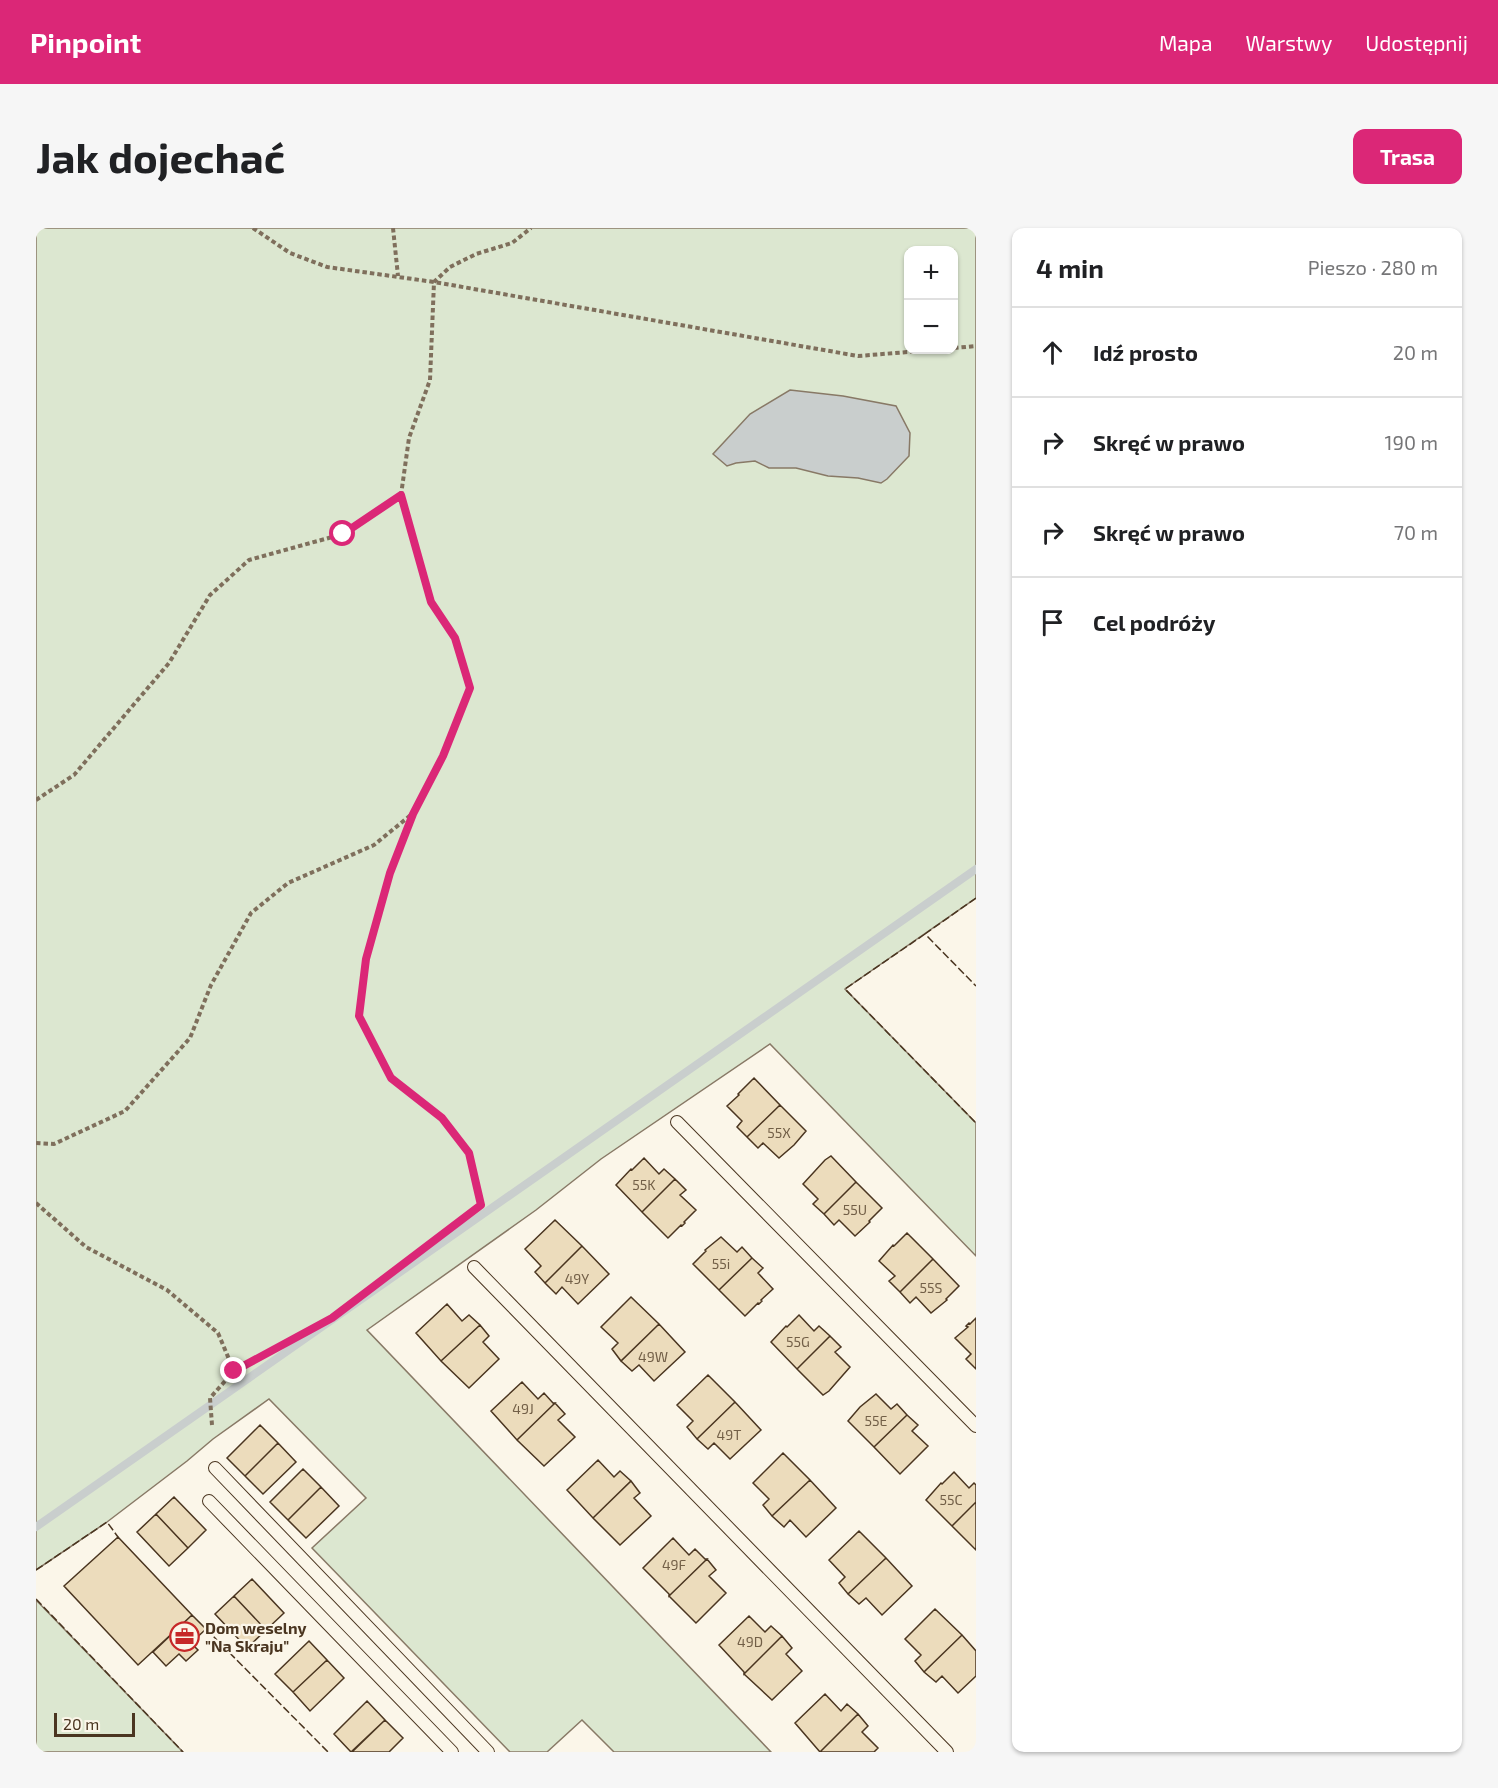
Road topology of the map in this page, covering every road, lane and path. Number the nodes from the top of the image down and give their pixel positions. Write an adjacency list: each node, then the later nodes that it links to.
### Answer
1 (253, 228): 4 (path)
2 (393, 228): 4 (path)
3 (531, 228): 5 (path)
4 (398, 276): 5 (path)
5 (434, 282): 8 (path); 9 (path)
6 (976, 346): 7 (path)
7 (958, 348)
8 (904, 352)
9 (401, 495): 10 (path); 11 (path)
10 (36, 800)
11 (413, 814): 13 (path); 16 (path)
12 (677, 1122): 18 (lane)
13 (36, 1143)
14 (36, 1203): 16 (path)
15 (474, 1267): 23 (lane)
16 (234, 1371): 17 (path)
17 (212, 1425)
18 (976, 1426)
19 (215, 1468): 22 (lane)
20 (209, 1501): 21 (lane)
21 (452, 1752)
22 (488, 1752)
23 (947, 1752)

